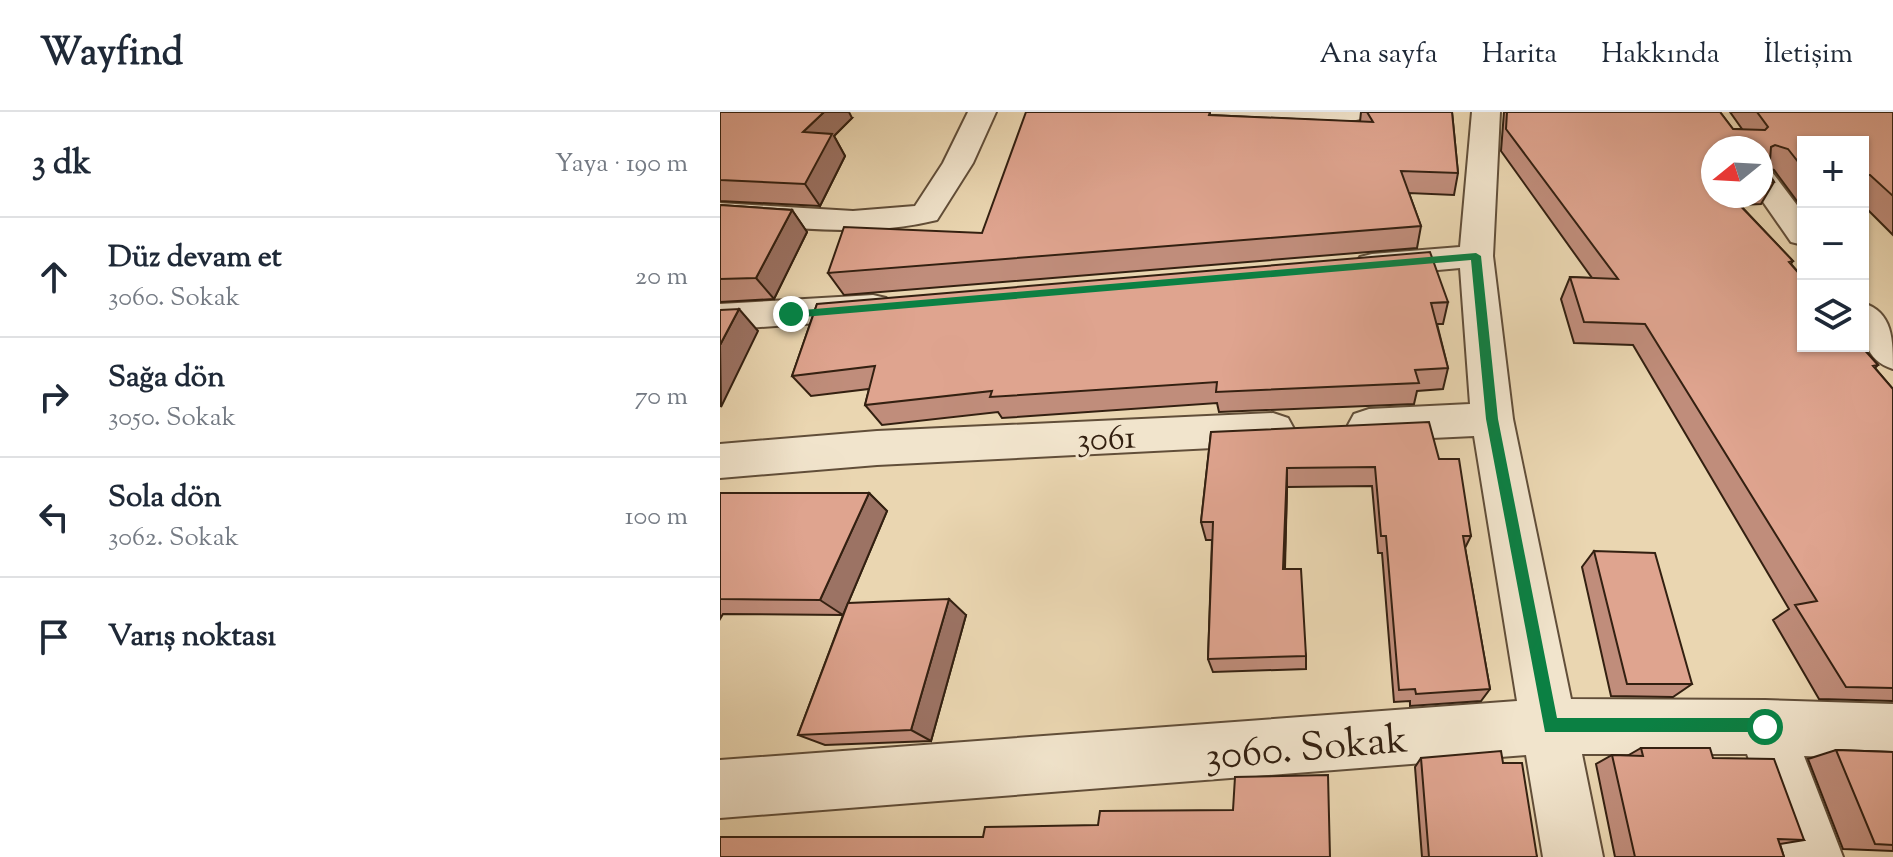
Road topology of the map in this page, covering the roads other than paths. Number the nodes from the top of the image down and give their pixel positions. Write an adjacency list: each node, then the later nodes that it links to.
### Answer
1 (982, 112): 6 (street)
2 (1113, 112): 3 (street)
3 (1356, 112)
4 (1486, 112): 8 (street)
5 (1773, 194): 7 (street)
6 (720, 213)
7 (1797, 227)
8 (1476, 256): 9 (street); 14 (street)
9 (1332, 269)
10 (902, 305): 11 (street)
11 (720, 317)
12 (1869, 323): 13 (street)
13 (1893, 355)
14 (1492, 419): 15 (street, 3061); 16 (street)
15 (720, 461)
16 (1551, 726): 17 (street, 3060. Sokak); 19 (street, 3060. Sokak); 20 (street)
17 (1765, 727): 18 (street, 3060. Sokak); 21 (street)
18 (1893, 732)
19 (720, 789)
20 (1573, 857)
21 (1813, 857)

